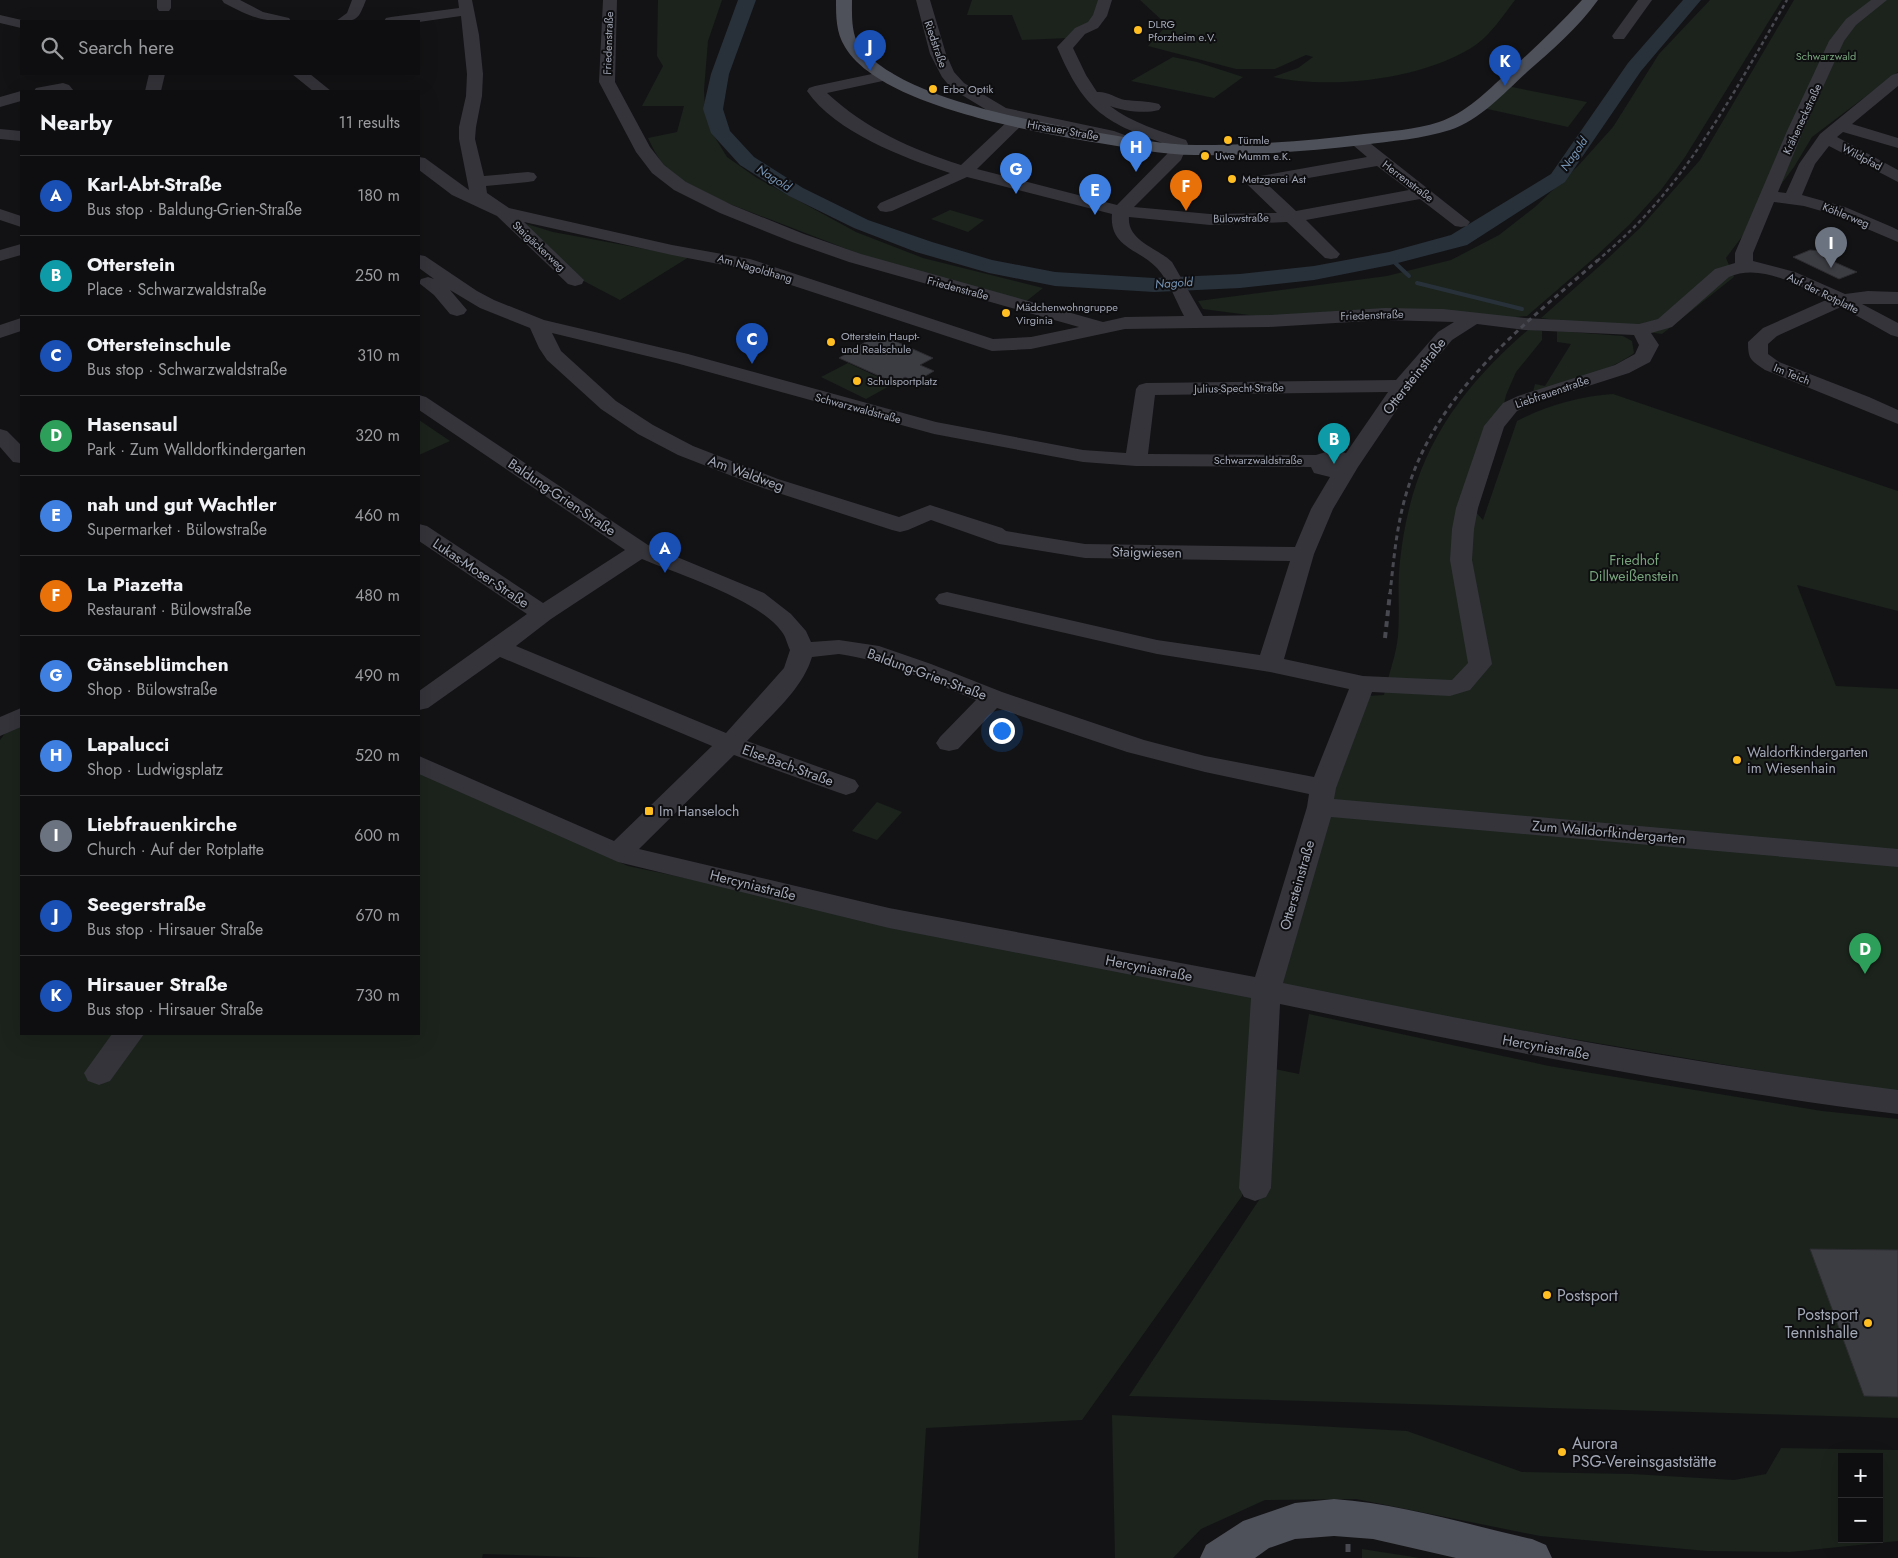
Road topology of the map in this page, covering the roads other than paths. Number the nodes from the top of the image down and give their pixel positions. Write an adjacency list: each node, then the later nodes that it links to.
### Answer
1 (228, 0): 12 (street)
2 (359, 0): 13 (street)
3 (610, 0): 69 (street, Friedenstraße)
4 (844, 0): 19 (main road, Hirsauer Straße)
5 (923, 0): 35 (street, Riedstraße)
6 (1590, 0): 34 (main road, Hirsauer Straße)
7 (1645, 0): 16 (street)
8 (1880, 0): 46 (street, Kräheneckstraße)
9 (1103, 1): 25 (street)
10 (466, 5): 14 (street); 43 (street)
11 (0, 19): 15 (street)
12 (280, 20)
13 (344, 20)
14 (396, 20)
15 (20, 24)
16 (1619, 36)
17 (157, 75): 23 (street)
18 (301, 75): 24 (street)
19 (886, 76): 29 (main road, Hirsauer Straße); 40 (street, Bülowstraße)
20 (1898, 78): 30 (street)
21 (49, 90): 22 (street)
22 (65, 90)
23 (153, 90)
24 (320, 90)
25 (1090, 92): 28 (street); 37 (street)
26 (20, 96): 27 (street)
27 (0, 102)
28 (1153, 107)
29 (1017, 122): 35 (main road, Hirsauer Straße); 40 (street)
30 (1842, 126): 33 (street); 36 (street)
31 (0, 134): 32 (street)
32 (20, 136)
33 (1826, 138): 42 (street, Wildpfad); 45 (street)
34 (1355, 140): 37 (main road, Hirsauer Straße); 38 (street, Herrenstraße)
35 (1124, 141): 37 (main road, Hirsauer Straße)
36 (1898, 144)
37 (1178, 150): 48 (street)
38 (1380, 160): 44 (street, Herrenstraße); 51 (street)
39 (420, 163): 49 (street, Am Nagoldhang)
40 (963, 173): 47 (street); 48 (street, Bülowstraße)
41 (528, 177): 43 (street)
42 (1898, 177)
43 (478, 182): 49 (street)
44 (1422, 193): 51 (street, Bülowstraße); 53 (street, Herrenstraße)
45 (1793, 197): 46 (street); 54 (street, Köhlerweg)
46 (1769, 198): 59 (street)
47 (886, 207)
48 (1121, 211): 51 (street, Bülowstraße); 65 (street)
49 (503, 212): 61 (street, Staigäckerweg); 69 (street, Am Nagoldhang)
50 (0, 214): 52 (street)
51 (1293, 216): 56 (street)
52 (20, 222)
53 (1461, 222)
54 (1897, 236)
55 (20, 249): 57 (street)
56 (1331, 254)
57 (0, 256)
58 (420, 261): 68 (street, Schwarzwaldstraße)
59 (1744, 267): 63 (street, Auf der Rotplatte); 70 (street)
60 (420, 278): 64 (street)
61 (575, 280)
62 (1898, 298): 63 (street)
63 (1839, 301): 71 (street, Auf der Rotplatte); 75 (street, Im Teich)
64 (457, 310)
65 (1192, 313): 66 (street, Friedenstraße); 69 (street, Friedenstraße)
66 (1474, 318): 70 (street, Friedenstraße); 73 (street, Ottersteinstraße)
67 (20, 324): 72 (street)
68 (538, 324): 78 (street, Schwarzwaldstraße); 81 (street, Am Waldweg)
69 (1099, 327)
70 (1640, 330): 89 (street, Liebfrauenstraße)
71 (1898, 331)
72 (0, 332)
73 (1402, 386): 78 (street, Julius-Specht-Straße); 79 (street, Ottersteinstraße)
74 (420, 402): 82 (street, Baldung-Grien-Straße)
75 (1898, 418)
76 (0, 435): 77 (street)
77 (20, 456)
78 (1136, 460): 79 (street, Schwarzwaldstraße)
79 (1347, 467): 83 (street, Ottersteinstraße)
80 (420, 532): 85 (street, Lukas-Moser-Straße)
81 (994, 533): 83 (street, Staigwiesen)
82 (640, 550): 85 (street); 87 (street, Baldung-Grien-Straße)
83 (1303, 554): 88 (street, Ottersteinstraße)
84 (947, 599): 88 (street)
85 (543, 614): 86 (street)
86 (498, 647): 91 (street); 95 (street)
87 (802, 650): 90 (street, Baldung-Grien-Straße); 95 (street)
88 (1270, 664): 89 (street)
89 (1362, 684): 98 (street, Ottersteinstraße)
90 (993, 698): 94 (street); 98 (street, Baldung-Grien-Straße)
91 (420, 701)
92 (20, 717): 93 (street)
93 (0, 728)
94 (949, 743)
95 (730, 744): 97 (street, Else-Bach-Straße); 99 (street)
96 (420, 764): 99 (street, Hercyniastraße)
97 (846, 786)
98 (1321, 797): 100 (street, Zum Walldorfkindergarten); 101 (street, Ottersteinstraße)
99 (618, 853): 101 (street, Hercyniastraße)
100 (1898, 858)
101 (1266, 990): 104 (street, Hercyniastraße); 105 (street, Ottersteinstraße)
102 (127, 1035): 103 (street)
103 (99, 1073)
104 (1898, 1102)
105 (1255, 1188)
106 (1220, 1558): 107 (main road)
107 (1532, 1558)

